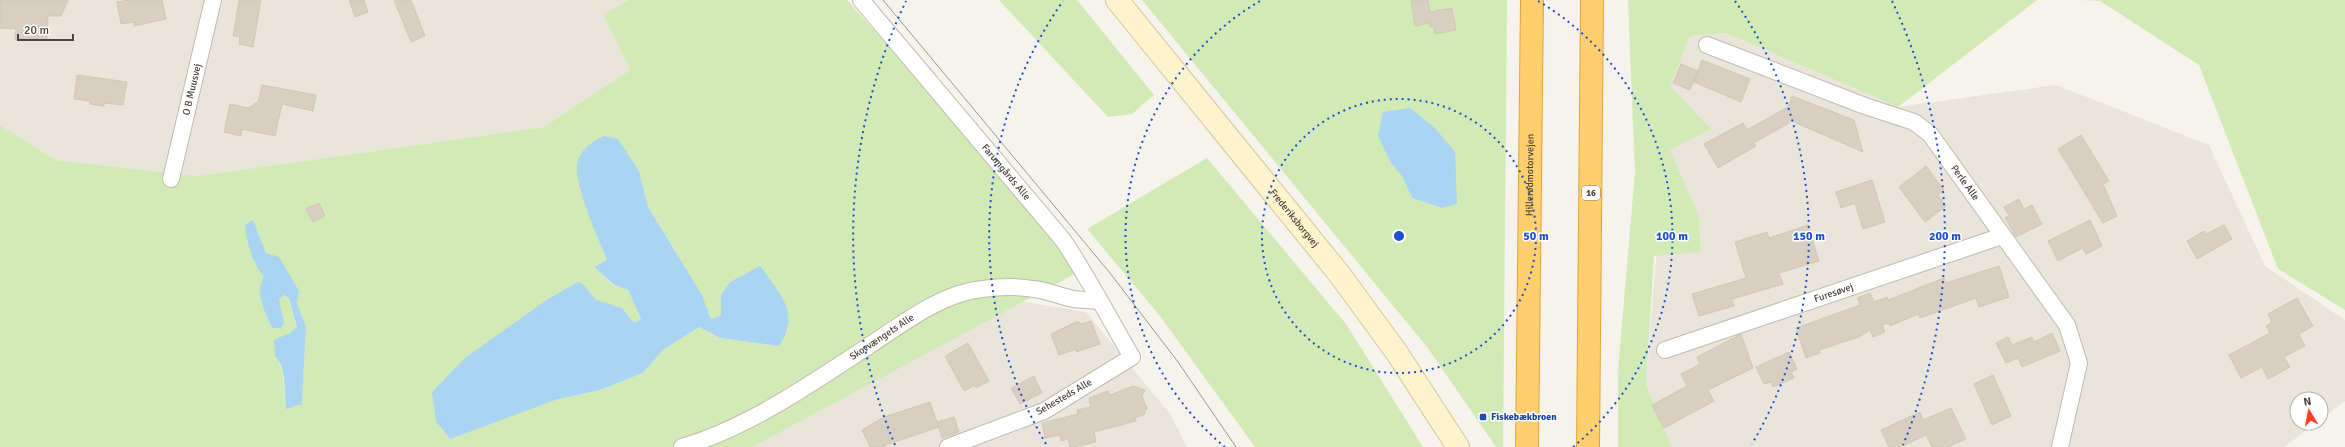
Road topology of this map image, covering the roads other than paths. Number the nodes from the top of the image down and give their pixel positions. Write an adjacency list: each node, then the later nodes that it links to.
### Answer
1 (213, 0): 7 (street, O B Muusvej)
2 (861, 0): 9 (street, Farumgårds Alle)
3 (1117, 0): 14 (street, Frederiksborgvej)
4 (1532, 0): 15 (highway, Hillerødmotorvejen)
5 (1592, 0): 16 (highway, 16)
6 (1707, 45): 8 (street, Perle Alle)
7 (171, 180)
8 (2002, 236): 10 (street, Furesøvej); 17 (street, Perle Alle)
9 (1098, 301): 11 (street, Farumgårds Alle); 12 (street, Skovvængets Alle)
10 (1665, 350)
11 (1132, 357): 13 (street, Sehesteds Alle)
12 (682, 447)
13 (948, 447)
14 (1458, 447)
15 (1527, 447)
16 (1588, 447)
17 (2060, 447)

